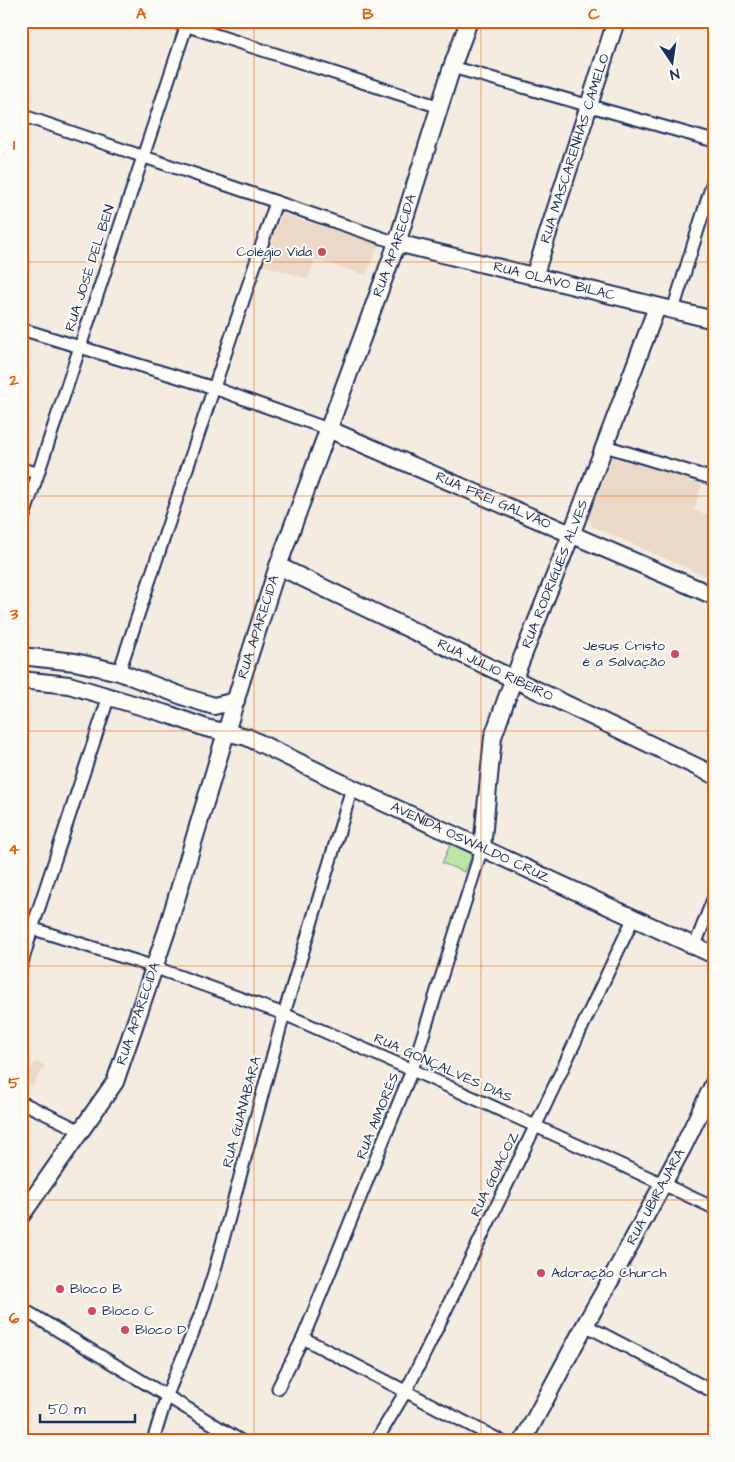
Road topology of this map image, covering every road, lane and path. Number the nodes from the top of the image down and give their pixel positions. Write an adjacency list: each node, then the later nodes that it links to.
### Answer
1 (172, 21): 4 (street)
2 (469, 21): 5 (main road, RUA APARECIDA)
3 (616, 21): 6 (main road, RUA MASCARENHAS CAMELO)
4 (187, 23): 7 (street); 10 (street, RUA JOSÉ DEL BEN)
5 (452, 68): 6 (street); 7 (main road, RUA APARECIDA)
6 (589, 106): 9 (street); 14 (main road, RUA MASCARENHAS CAMELO)
7 (440, 107): 13 (main road, RUA APARECIDA)
8 (21, 115): 10 (street)
9 (714, 141)
10 (143, 156): 12 (street); 18 (street, RUA JOSÉ DEL BEN)
11 (714, 178): 15 (street, RUA RODRIGUES ALVES)
12 (276, 202): 13 (street); 19 (street)
13 (396, 243): 14 (main road, RUA OLAVO BILAC); 20 (main road, RUA APARECIDA)
14 (534, 276): 15 (main road, RUA OLAVO BILAC)
15 (665, 308): 16 (main road, RUA OLAVO BILAC); 21 (main road, RUA RODRIGUES ALVES)
16 (714, 320)
17 (21, 330): 18 (street)
18 (80, 347): 19 (street); 23 (street, RUA JOSÉ DEL BEN)
19 (214, 388): 20 (street); 30 (street)
20 (328, 429): 26 (main road, RUA FREI GALVÃO); 27 (main road, RUA APARECIDA)
21 (605, 446): 24 (street); 26 (main road, RUA RODRIGUES ALVES)
22 (21, 469): 23 (street)
23 (38, 473): 25 (street, RUA JOSÉ DEL BEN)
24 (714, 479)
25 (21, 525)
26 (571, 535): 28 (main road, RUA FREI GALVÃO); 31 (main road, RUA RODRIGUES ALVES)
27 (278, 566): 31 (main road, RUA JÚLIO RIBEIRO); 34 (main road, RUA APARECIDA)
28 (714, 596)
29 (21, 656): 30 (main road)
30 (118, 672): 34 (main road)
31 (514, 679): 36 (main road, RUA JÚLIO RIBEIRO); 38 (main road, RUA RODRIGUES ALVES)
32 (21, 680): 33 (main road, AVENIDA OSWALDO CRUZ)
33 (109, 696): 35 (main road, AVENIDA OSWALDO CRUZ); 41 (street)
34 (236, 701): 35 (main road, RUA APARECIDA)
35 (227, 733): 37 (main road, AVENIDA OSWALDO CRUZ); 45 (main road, RUA APARECIDA)
36 (714, 775)
37 (352, 788): 38 (main road, AVENIDA OSWALDO CRUZ); 46 (street, RUA GUANABARA)
38 (482, 848): 40 (main road, AVENIDA OSWALDO CRUZ); 47 (street, RUA AIMORÉS)
39 (714, 897): 42 (street)
40 (634, 917): 42 (main road, AVENIDA OSWALDO CRUZ); 50 (street, RUA GOIACOZ)
41 (27, 927): 44 (street); 45 (street, RUA GONÇALVES DIAS)
42 (695, 946): 43 (main road, AVENIDA OSWALDO CRUZ)
43 (714, 955)
44 (21, 966)
45 (154, 968): 46 (street, RUA GONÇALVES DIAS); 51 (main road, RUA APARECIDA)
46 (284, 1014): 47 (street, RUA GONÇALVES DIAS); 61 (street, RUA GUANABARA)
47 (412, 1070): 50 (street, RUA GONÇALVES DIAS); 57 (street, RUA AIMORÉS)
48 (714, 1083): 52 (main road, RUA UBIRAJARA)
49 (21, 1102): 51 (street)
50 (535, 1127): 52 (street, RUA GONÇALVES DIAS); 59 (street, RUA GOIACOZ)
51 (81, 1131): 54 (main road, RUA APARECIDA)
52 (663, 1184): 53 (street, RUA GONÇALVES DIAS); 56 (main road, RUA UBIRAJARA)
53 (714, 1208)
54 (21, 1216)
55 (21, 1308): 61 (street)
56 (585, 1325): 60 (street); 66 (main road, RUA UBIRAJARA)
57 (303, 1338): 58 (street, RUA AIMORÉS); 59 (street)
58 (278, 1388)
59 (406, 1391): 64 (street, RUA GOIACOZ); 65 (street)
60 (714, 1392)
61 (166, 1395): 62 (street, RUA GUANABARA); 63 (street)
62 (153, 1441)
63 (241, 1441)
64 (376, 1441)
65 (501, 1441)
66 (524, 1441)

